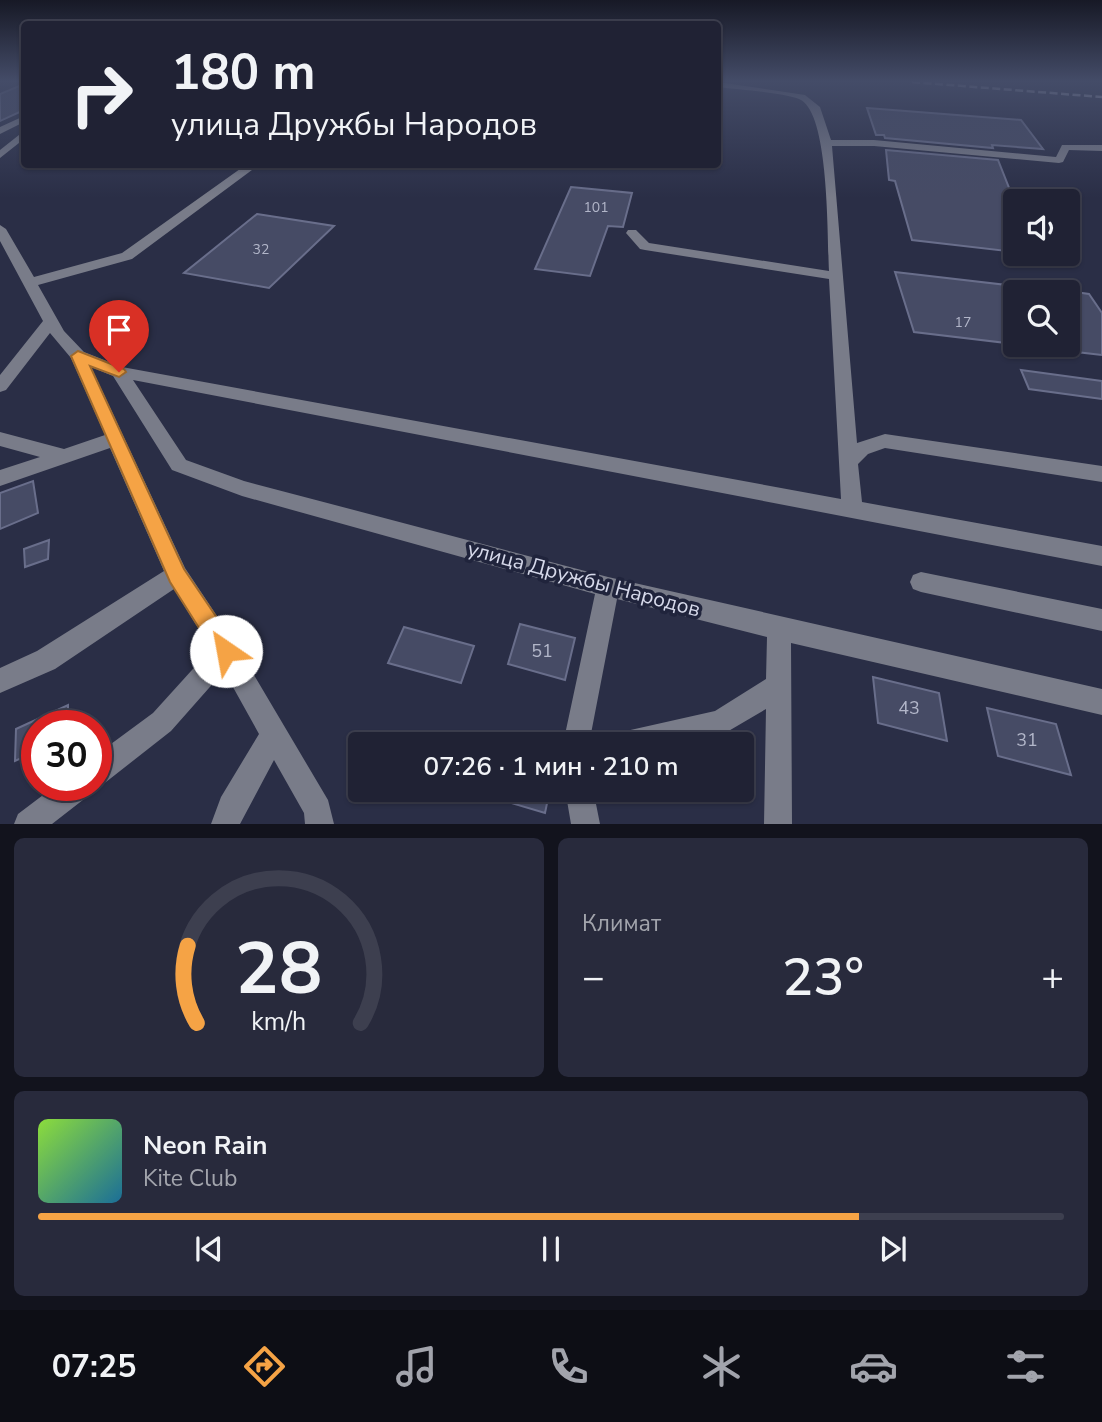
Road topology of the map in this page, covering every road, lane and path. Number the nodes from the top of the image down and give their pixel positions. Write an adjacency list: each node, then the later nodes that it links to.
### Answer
1 (21, 120): 3 (street)
2 (819, 120): 5 (street)
3 (0, 131)
4 (21, 137): 7 (street)
5 (827, 143): 6 (street); 11 (street)
6 (1102, 148)
7 (0, 155)
8 (249, 168): 12 (street)
9 (0, 229): 12 (street)
10 (632, 233): 11 (street)
11 (837, 276): 20 (street)
12 (28, 283): 13 (street)
13 (51, 321): 14 (street); 16 (street)
14 (78, 356): 15 (street); 18 (street)
15 (119, 372): 23 (street); 27 (street, улица Дружбы Народов)
16 (0, 386)
17 (0, 439): 19 (street)
18 (115, 439): 19 (street); 25 (street)
19 (65, 456): 22 (street)
20 (851, 460): 21 (street); 23 (street)
21 (1102, 474)
22 (0, 478)
23 (852, 508): 24 (street)
24 (1102, 556)
25 (177, 575): 30 (street); 31 (street)
26 (921, 582): 28 (street)
27 (608, 587): 29 (street, улица Дружбы Народов); 34 (street)
28 (1102, 620)
29 (779, 629): 32 (street); 33 (street, улица Дружбы Народов)
30 (226, 651): 36 (street); 37 (street)
31 (0, 681)
32 (778, 686): 35 (street); 44 (street)
33 (1102, 702)
34 (578, 732)
35 (680, 732)
36 (274, 735): 41 (street); 42 (street)
37 (112, 760)
38 (58, 801): 40 (street)
39 (582, 802): 43 (street)
40 (28, 824)
41 (225, 824)
42 (320, 824)
43 (586, 824)
44 (778, 824)

